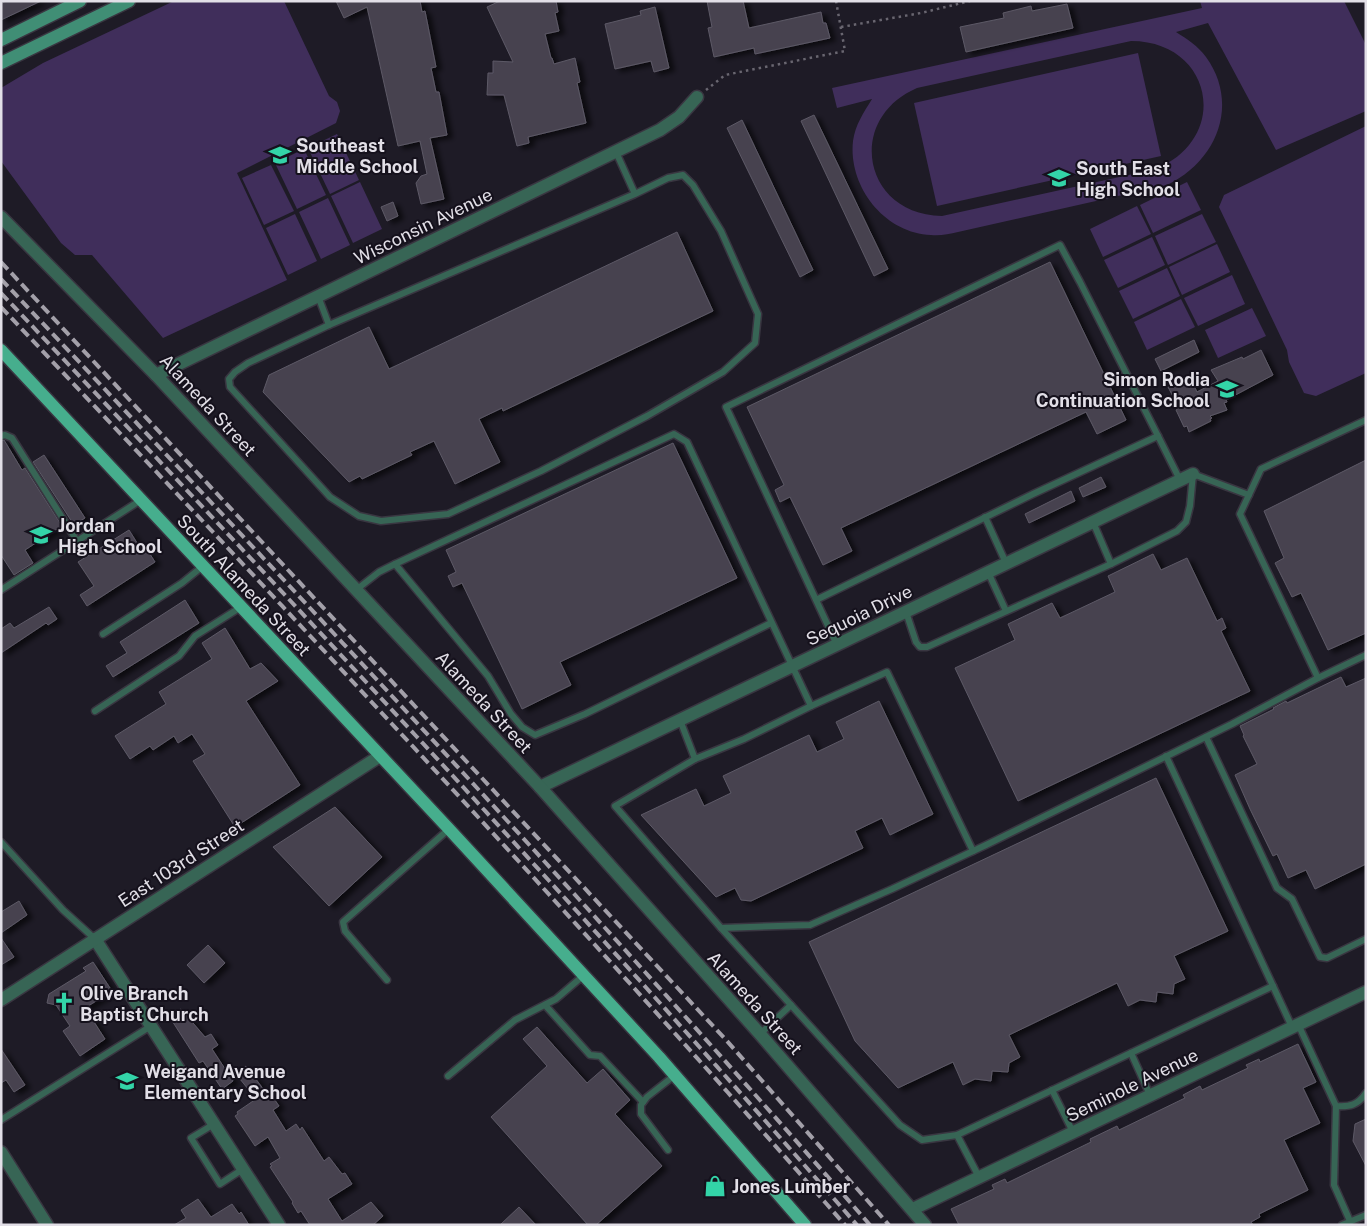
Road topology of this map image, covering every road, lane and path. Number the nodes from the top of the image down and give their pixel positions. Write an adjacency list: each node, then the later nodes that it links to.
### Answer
1 (80, 1): 6 (main road)
2 (128, 1): 7 (main road)
3 (836, 1): 5 (path)
4 (970, 1): 5 (path)
5 (841, 27): 8 (path)
6 (1, 40)
7 (1, 63)
8 (696, 97): 9 (street, Wisconsin Avenue)
9 (616, 152): 10 (lane); 12 (street, Wisconsin Avenue)
10 (635, 194): 13 (lane); 13 (lane)
11 (1, 218): 15 (street, Alameda Street)
12 (318, 296): 13 (lane); 15 (street, Wisconsin Avenue)
13 (329, 325)
14 (1, 350): 22 (main road, South Alameda Street)
15 (156, 375): 32 (street, Alameda Street)
16 (1366, 420): 21 (lane)
17 (1, 436): 25 (lane)
18 (1158, 436): 20 (lane); 23 (lane); 33 (lane)
19 (1193, 474): 20 (street, Sequoia Drive); 21 (lane); 28 (lane)
20 (1180, 480): 24 (street, Sequoia Drive)
21 (1249, 494): 42 (lane)
22 (141, 500): 25 (lane); 29 (main road, South Alameda Street)
23 (985, 517): 26 (lane); 33 (lane)
24 (1093, 522): 26 (street, Sequoia Drive); 28 (lane)
25 (77, 541): 31 (lane)
26 (1006, 563): 30 (street, Sequoia Drive)
27 (395, 564): 32 (lane); 37 (lane); 37 (lane)
28 (1110, 564): 35 (lane)
29 (203, 566): 34 (main road, South Alameda Street); 38 (lane)
30 (988, 572): 35 (lane); 36 (street, Sequoia Drive)
31 (1, 590)
32 (356, 590): 50 (street, Alameda Street)
33 (816, 600): 39 (lane)
34 (241, 607): 44 (lane); 47 (main road, South Alameda Street)
35 (1006, 611): 36 (lane)
36 (906, 612): 39 (street, Sequoia Drive)
37 (772, 623): 41 (lane)
38 (103, 634)
39 (837, 645): 41 (street, Sequoia Drive)
40 (1366, 655): 42 (lane)
41 (793, 666): 43 (lane); 45 (street, Sequoia Drive)
42 (1318, 678): 46 (lane)
43 (811, 706): 49 (lane); 53 (lane)
44 (95, 711)
45 (680, 720): 49 (lane); 50 (street, Sequoia Drive)
46 (1206, 736): 48 (lane); 56 (lane)
47 (380, 756): 51 (main road); 55 (street, East 103rd Street)
48 (1166, 756): 53 (lane); 59 (lane)
49 (695, 759): 54 (lane)
50 (540, 788): 66 (street, Alameda Street)
51 (449, 830): 57 (main road); 58 (lane)
52 (1, 842): 55 (lane)
53 (973, 851): 54 (lane)
54 (721, 928): 63 (lane)
55 (95, 939): 61 (street, East 103rd Street); 64 (street)
56 (1366, 940)
57 (584, 975): 62 (lane); 68 (main road)
58 (387, 980)
59 (1273, 986): 65 (lane); 67 (lane)
60 (1366, 992): 65 (street, Seminole Avenue)
61 (1, 1000)
62 (545, 1005): 69 (lane); 73 (lane)
63 (790, 1005): 66 (lane); 78 (lane)
64 (151, 1026): 75 (lane); 76 (street)
65 (1295, 1026): 72 (street, Seminole Avenue); 74 (lane)
66 (760, 1034): 83 (street, Alameda Street)
67 (1131, 1052): 70 (lane); 72 (lane)
68 (674, 1075): 73 (lane); 88 (main road)
69 (448, 1076)
70 (1052, 1090): 77 (lane); 78 (lane)
71 (1366, 1093): 74 (lane)
72 (1150, 1095): 77 (street, Seminole Avenue)
73 (643, 1102): 79 (lane)
74 (1336, 1106): 85 (lane)
75 (1, 1120)
76 (214, 1124): 81 (street); 81 (lane)
77 (1073, 1132): 82 (street, Seminole Avenue)
78 (957, 1135): 82 (lane)
79 (668, 1150)
80 (1, 1152): 86 (street)
81 (244, 1169): 87 (street)
82 (979, 1177): 83 (street, Seminole Avenue)
83 (913, 1209): 89 (street, Alameda Street)
84 (1366, 1215): 85 (lane)
85 (1350, 1221): 90 (lane)
86 (47, 1225)
87 (279, 1225)
88 (805, 1225)
89 (925, 1225)
90 (1342, 1225)

